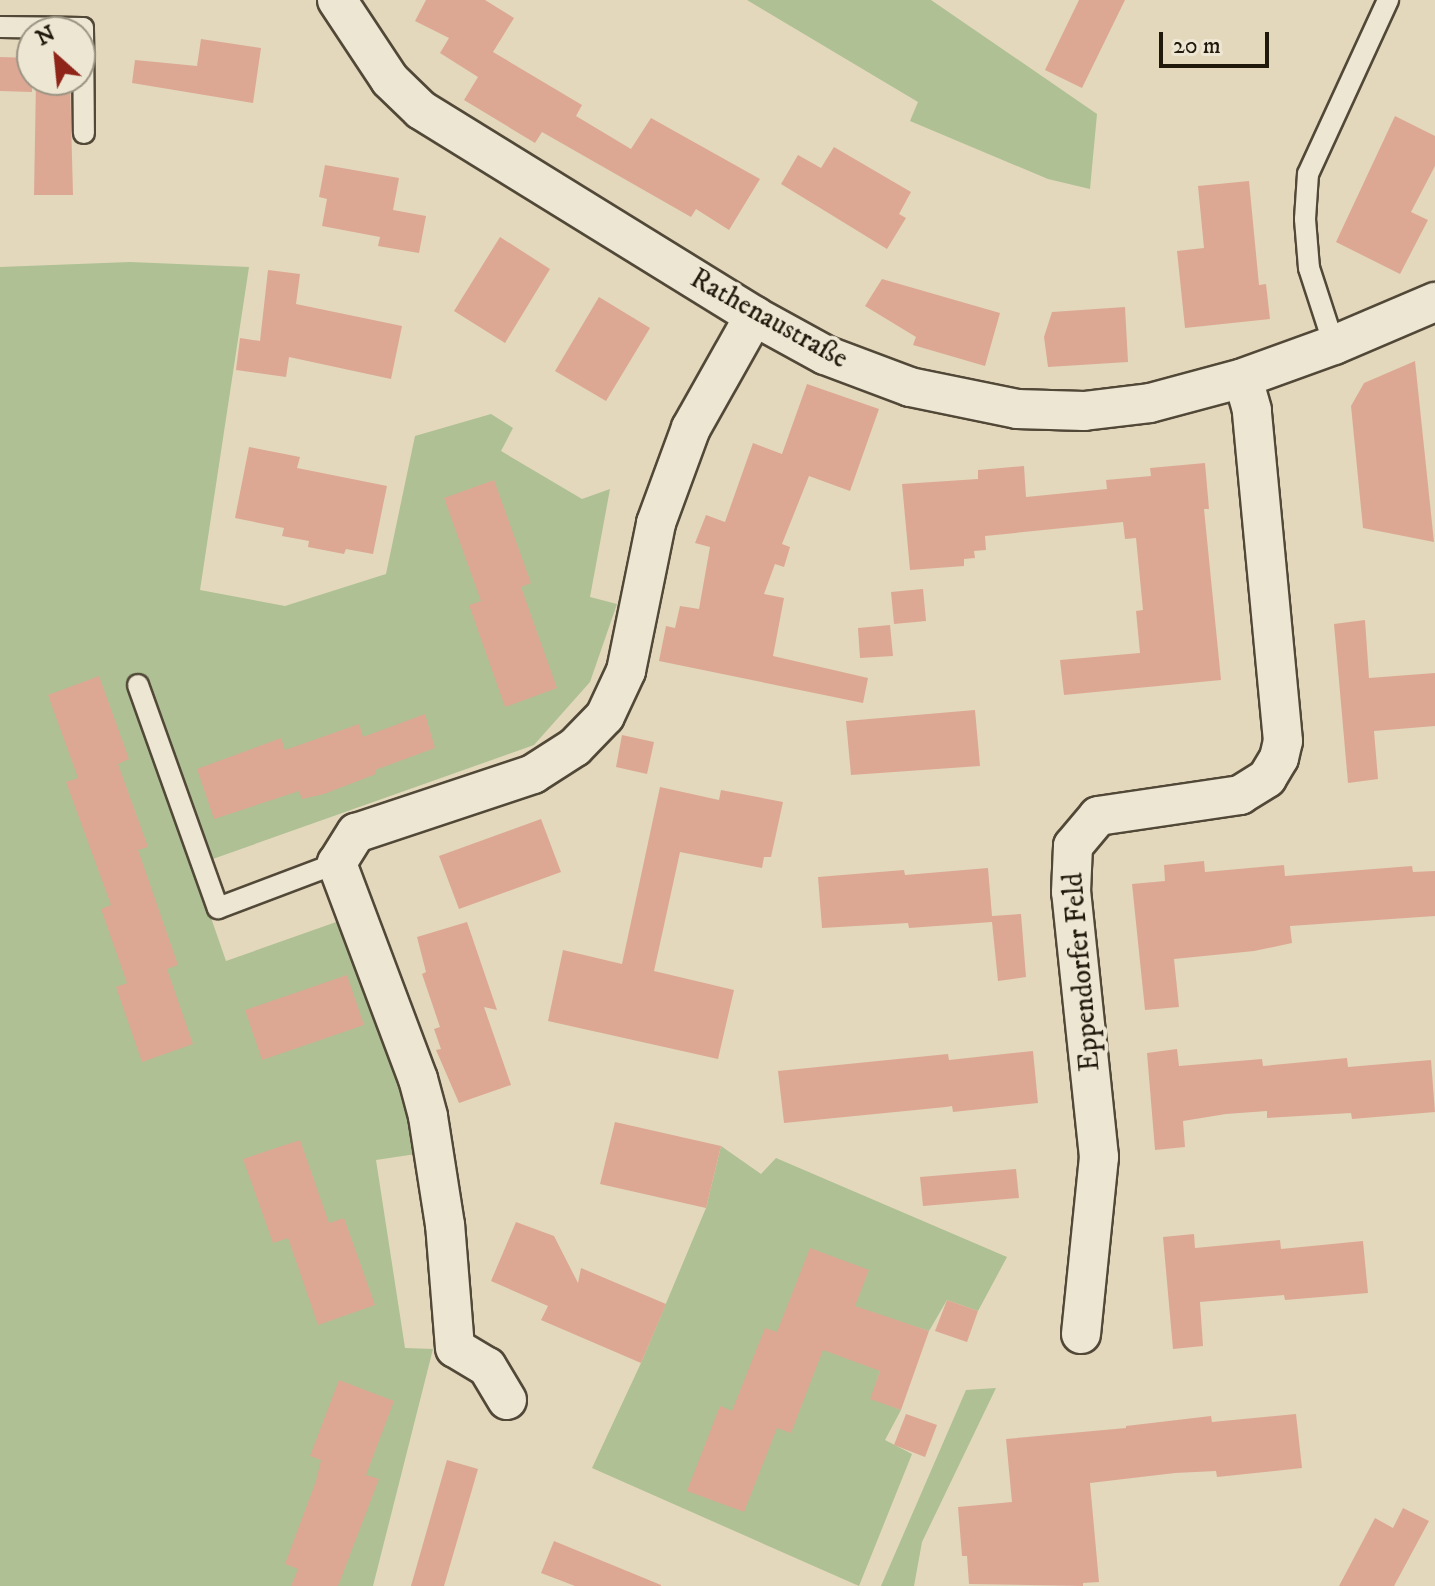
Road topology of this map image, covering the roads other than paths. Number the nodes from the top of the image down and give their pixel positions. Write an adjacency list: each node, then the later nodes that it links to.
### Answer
1 (337, 0): 6 (street, Rathenaustraße)
2 (1388, 0): 7 (lane)
3 (0, 27): 4 (lane)
4 (84, 133)
5 (1435, 302): 7 (street, Rathenaustraße)
6 (754, 316): 8 (street, Rathenaustraße); 10 (street)
7 (1334, 345): 8 (street, Rathenaustraße)
8 (1243, 378): 11 (street, Eppendorfer Feld)
9 (138, 685): 10 (lane)
10 (337, 863): 12 (street)
11 (1081, 1334)
12 (507, 1400)

